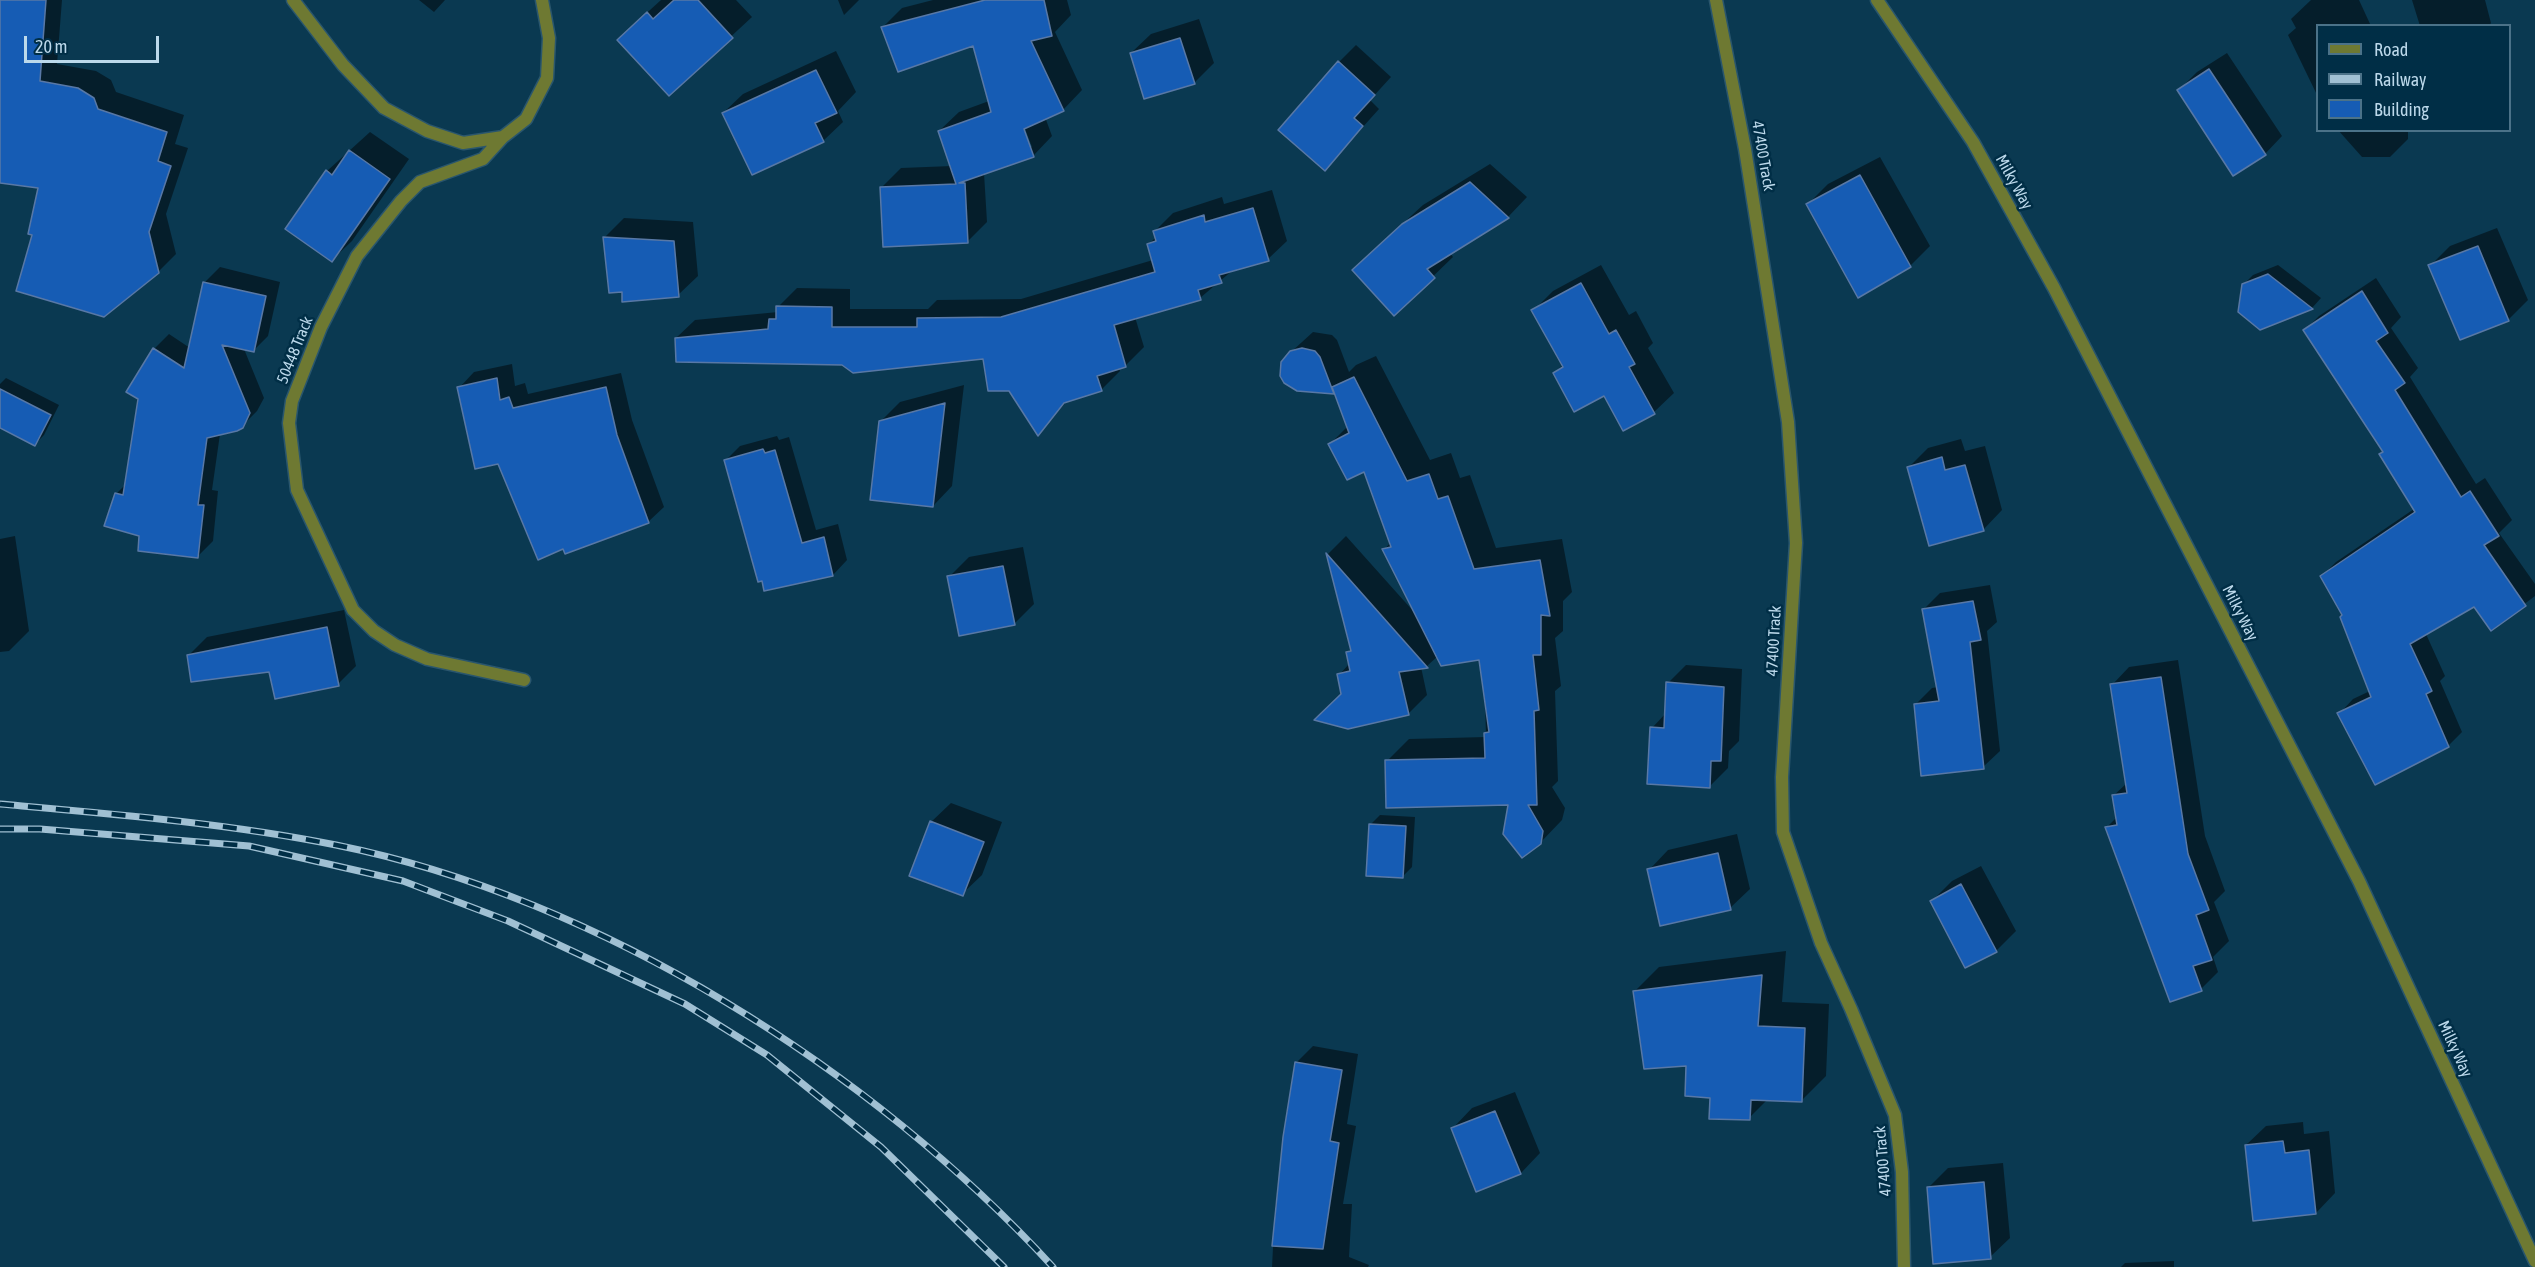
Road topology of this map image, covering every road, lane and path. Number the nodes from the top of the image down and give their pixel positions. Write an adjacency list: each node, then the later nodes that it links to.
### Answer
1 (293, 0): 5 (street)
2 (542, 0): 5 (street, 50448 Track)
3 (1716, 0): 8 (street, 47400 Track)
4 (1877, 0): 7 (street, Milky Way)
5 (503, 136): 6 (street, 50448 Track)
6 (524, 680)
7 (2535, 1261)
8 (1904, 1267)

